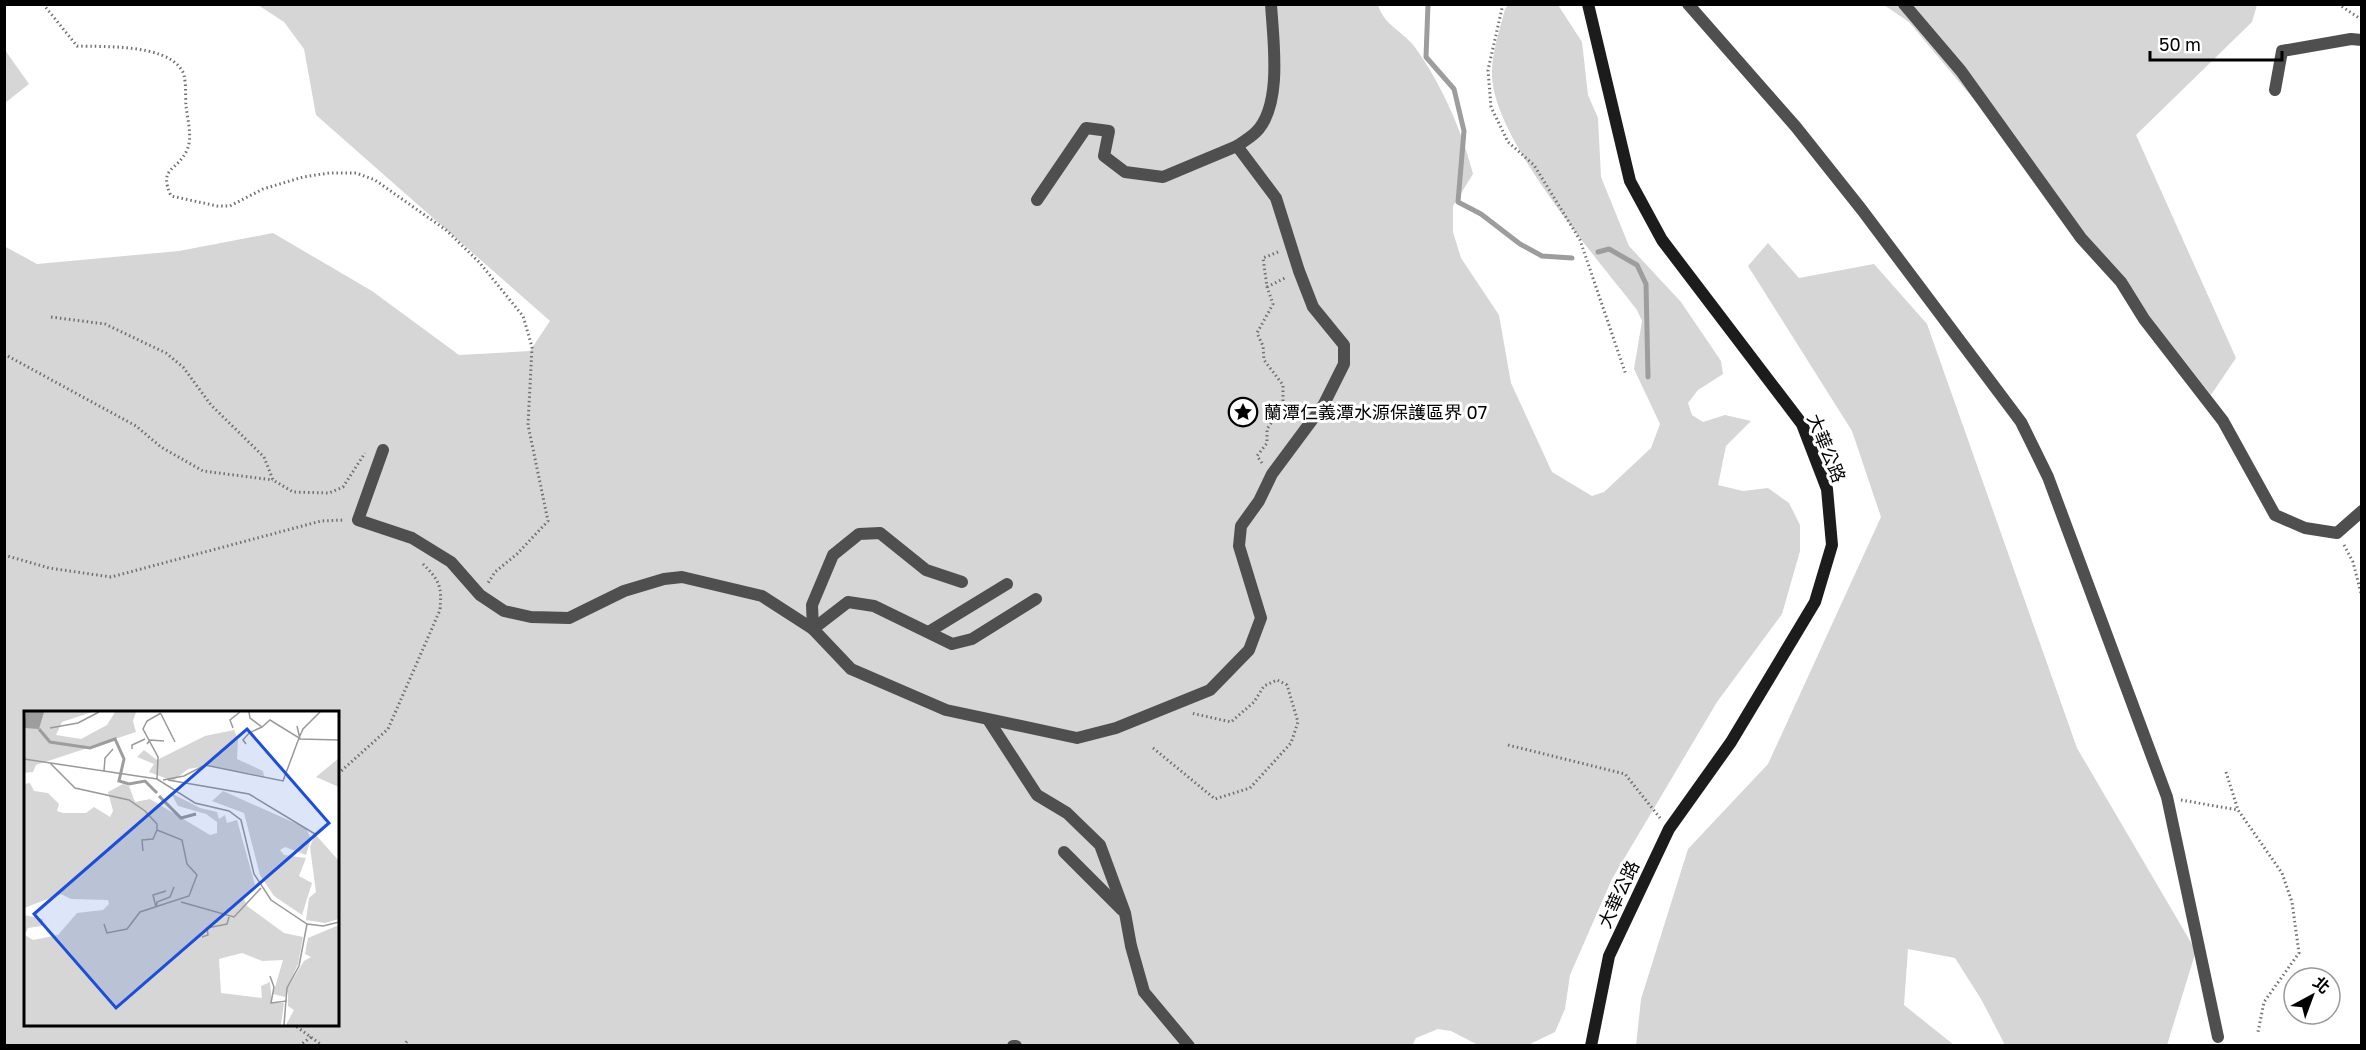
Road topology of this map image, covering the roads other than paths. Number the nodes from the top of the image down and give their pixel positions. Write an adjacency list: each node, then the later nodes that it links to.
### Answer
1 (1270, 4): 7 (street)
2 (1588, 4): 21 (main road, 大華公路)
3 (1688, 4): 19 (street)
4 (1904, 4): 10 (street)
5 (2361, 40): 6 (street)
6 (2275, 90)
7 (1237, 146): 8 (street); 16 (street)
8 (1037, 200)
9 (382, 450): 14 (street)
10 (2361, 511)
11 (962, 582): 14 (street)
12 (1007, 584): 15 (street)
13 (1036, 599): 15 (street)
14 (813, 629): 15 (street); 16 (street)
15 (930, 631)
16 (989, 721): 18 (street)
17 (1064, 852): 18 (street)
18 (1125, 913): 20 (street)
19 (2218, 1037)
20 (1189, 1046)
21 (1591, 1046)

